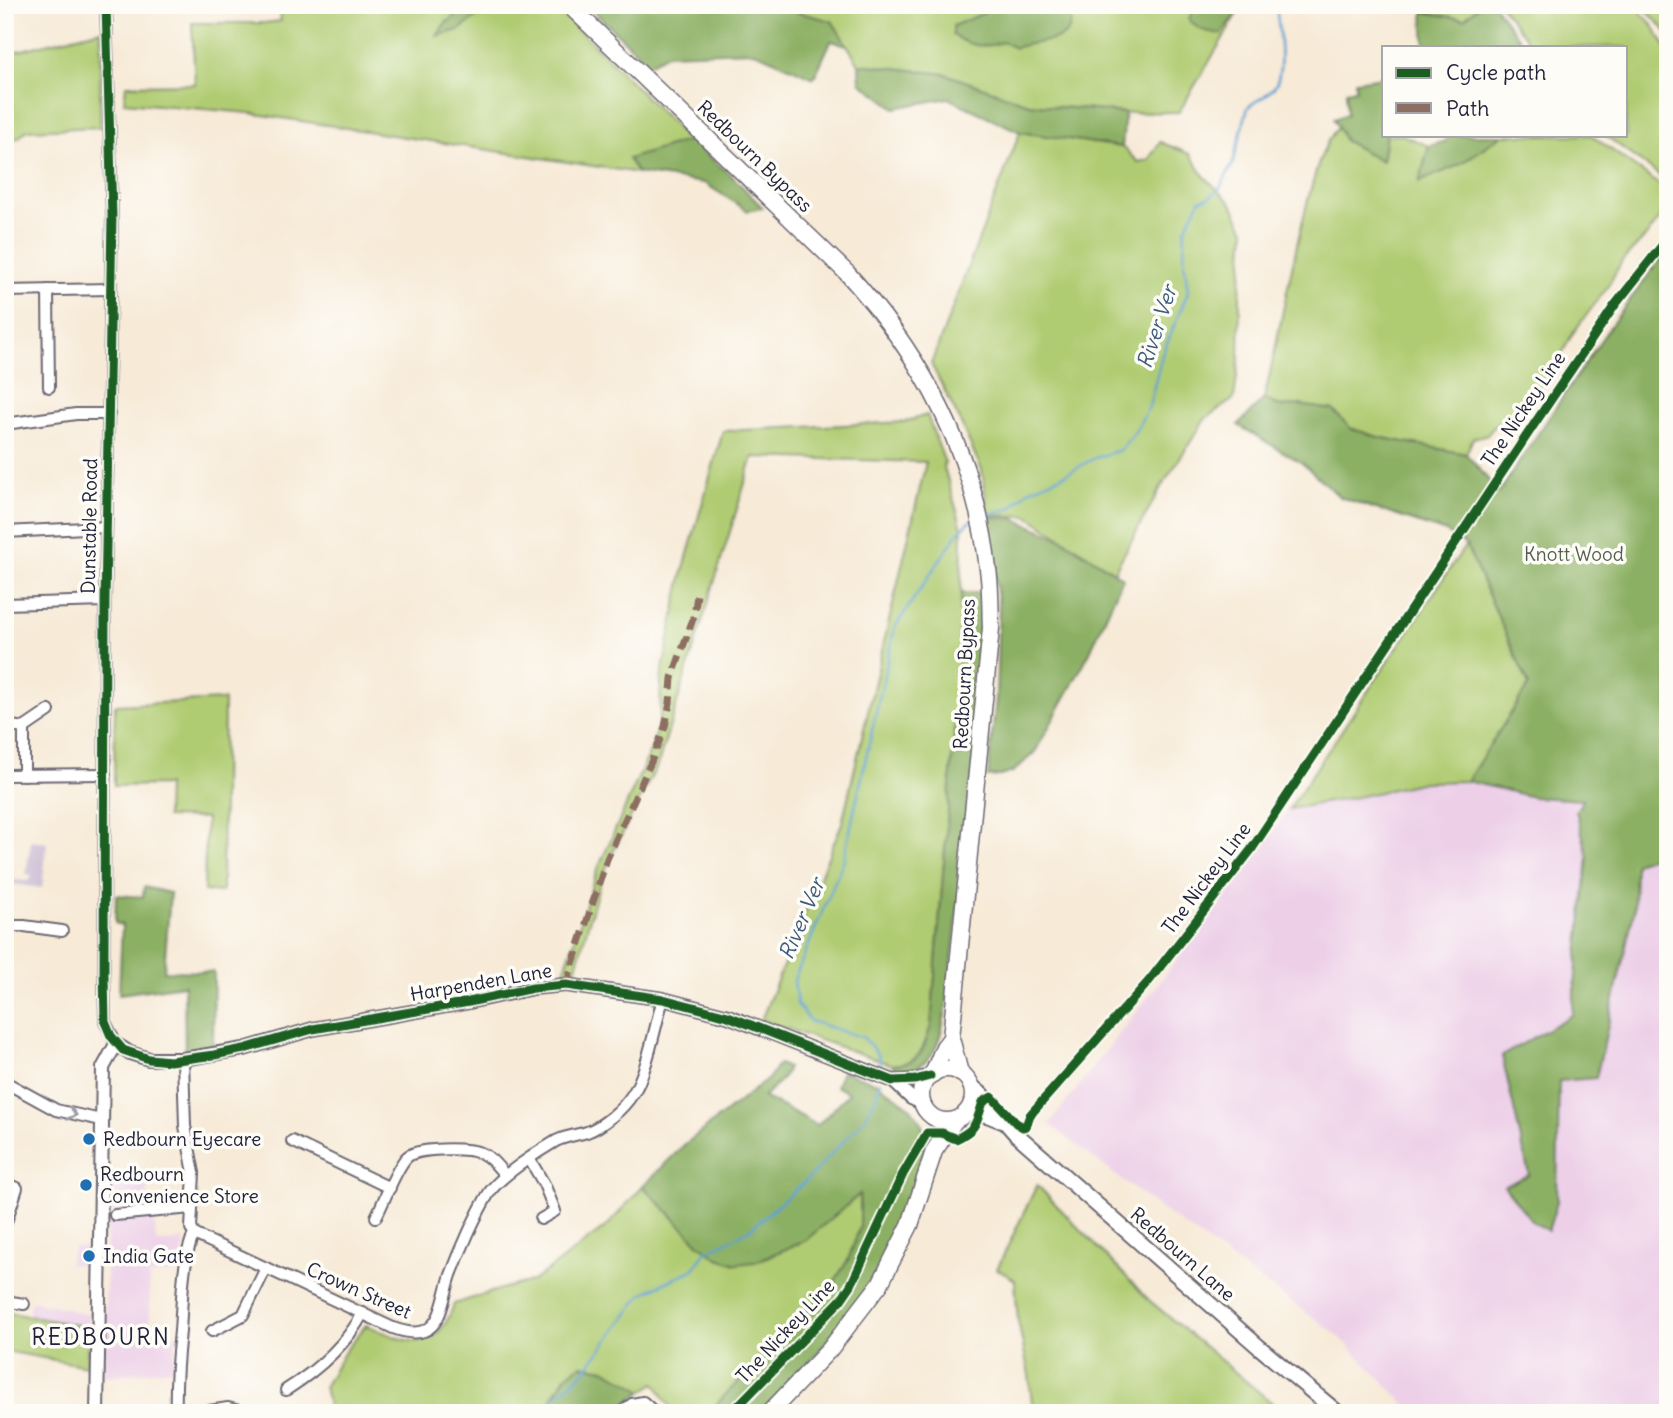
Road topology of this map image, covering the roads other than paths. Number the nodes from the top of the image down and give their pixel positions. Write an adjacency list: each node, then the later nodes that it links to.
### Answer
1 (106, 5): 3 (street, Dunstable Road)
2 (569, 5): 22 (main road, Redbourn Bypass)
3 (110, 289): 4 (street); 7 (street, Dunstable Road)
4 (48, 290): 5 (street); 6 (street)
5 (5, 291)
6 (49, 387)
7 (109, 414): 8 (street); 9 (street, Dunstable Road)
8 (5, 424)
9 (106, 527): 10 (street); 11 (street, Dunstable Road)
10 (5, 531)
11 (105, 601): 12 (street); 16 (street, Dunstable Road)
12 (5, 604)
13 (49, 711): 15 (street)
14 (5, 725): 15 (street)
15 (24, 727): 18 (street)
16 (104, 774): 18 (street); 23 (street, Dunstable Road)
17 (5, 775): 18 (street)
18 (24, 775)
19 (5, 926): 20 (street)
20 (62, 931)
21 (663, 999): 24 (street, Harpenden Lane); 26 (street, Harpenden Lane); 35 (street)
22 (951, 1038): 25 (main road, Redbourn Bypass); 27 (main road, Redbourn Bypass)
23 (116, 1044): 24 (street, Harpenden Lane); 31 (street)
24 (183, 1059): 39 (street)
25 (931, 1075): 26 (street, Harpenden Lane); 27 (main road); 29 (main road)
26 (888, 1079): 29 (street, Harpenden Lane)
27 (965, 1079): 30 (main road); 32 (main road, Redbourn Lane)
28 (5, 1082): 31 (street, one-way to 31)
29 (926, 1109): 30 (main road); 34 (main road)
30 (960, 1116): 32 (main road, Redbourn Lane); 34 (main road)
31 (101, 1120): 40 (street)
32 (1003, 1122): 58 (main road, Redbourn Lane)
33 (292, 1141): 38 (street)
34 (934, 1151): 57 (main road)
35 (530, 1160): 36 (street); 42 (street)
36 (505, 1175): 38 (street); 48 (street, Crown Street)
37 (5, 1184): 43 (street)
38 (390, 1188): 41 (street)
39 (192, 1208): 40 (street); 44 (street)
40 (108, 1215): 51 (street)
41 (376, 1217)
42 (541, 1219)
43 (5, 1225)
44 (194, 1234): 45 (street, Crown Street); 52 (street)
45 (266, 1268): 48 (street, Crown Street); 49 (street)
46 (5, 1301): 47 (street)
47 (24, 1304)
48 (363, 1313): 50 (street)
49 (212, 1331)
50 (285, 1390)
51 (97, 1413)
52 (176, 1413)
53 (197, 1413): 54 (street)
54 (247, 1413)
55 (620, 1413): 56 (street)
56 (655, 1413)
57 (769, 1413)
58 (1338, 1413)

